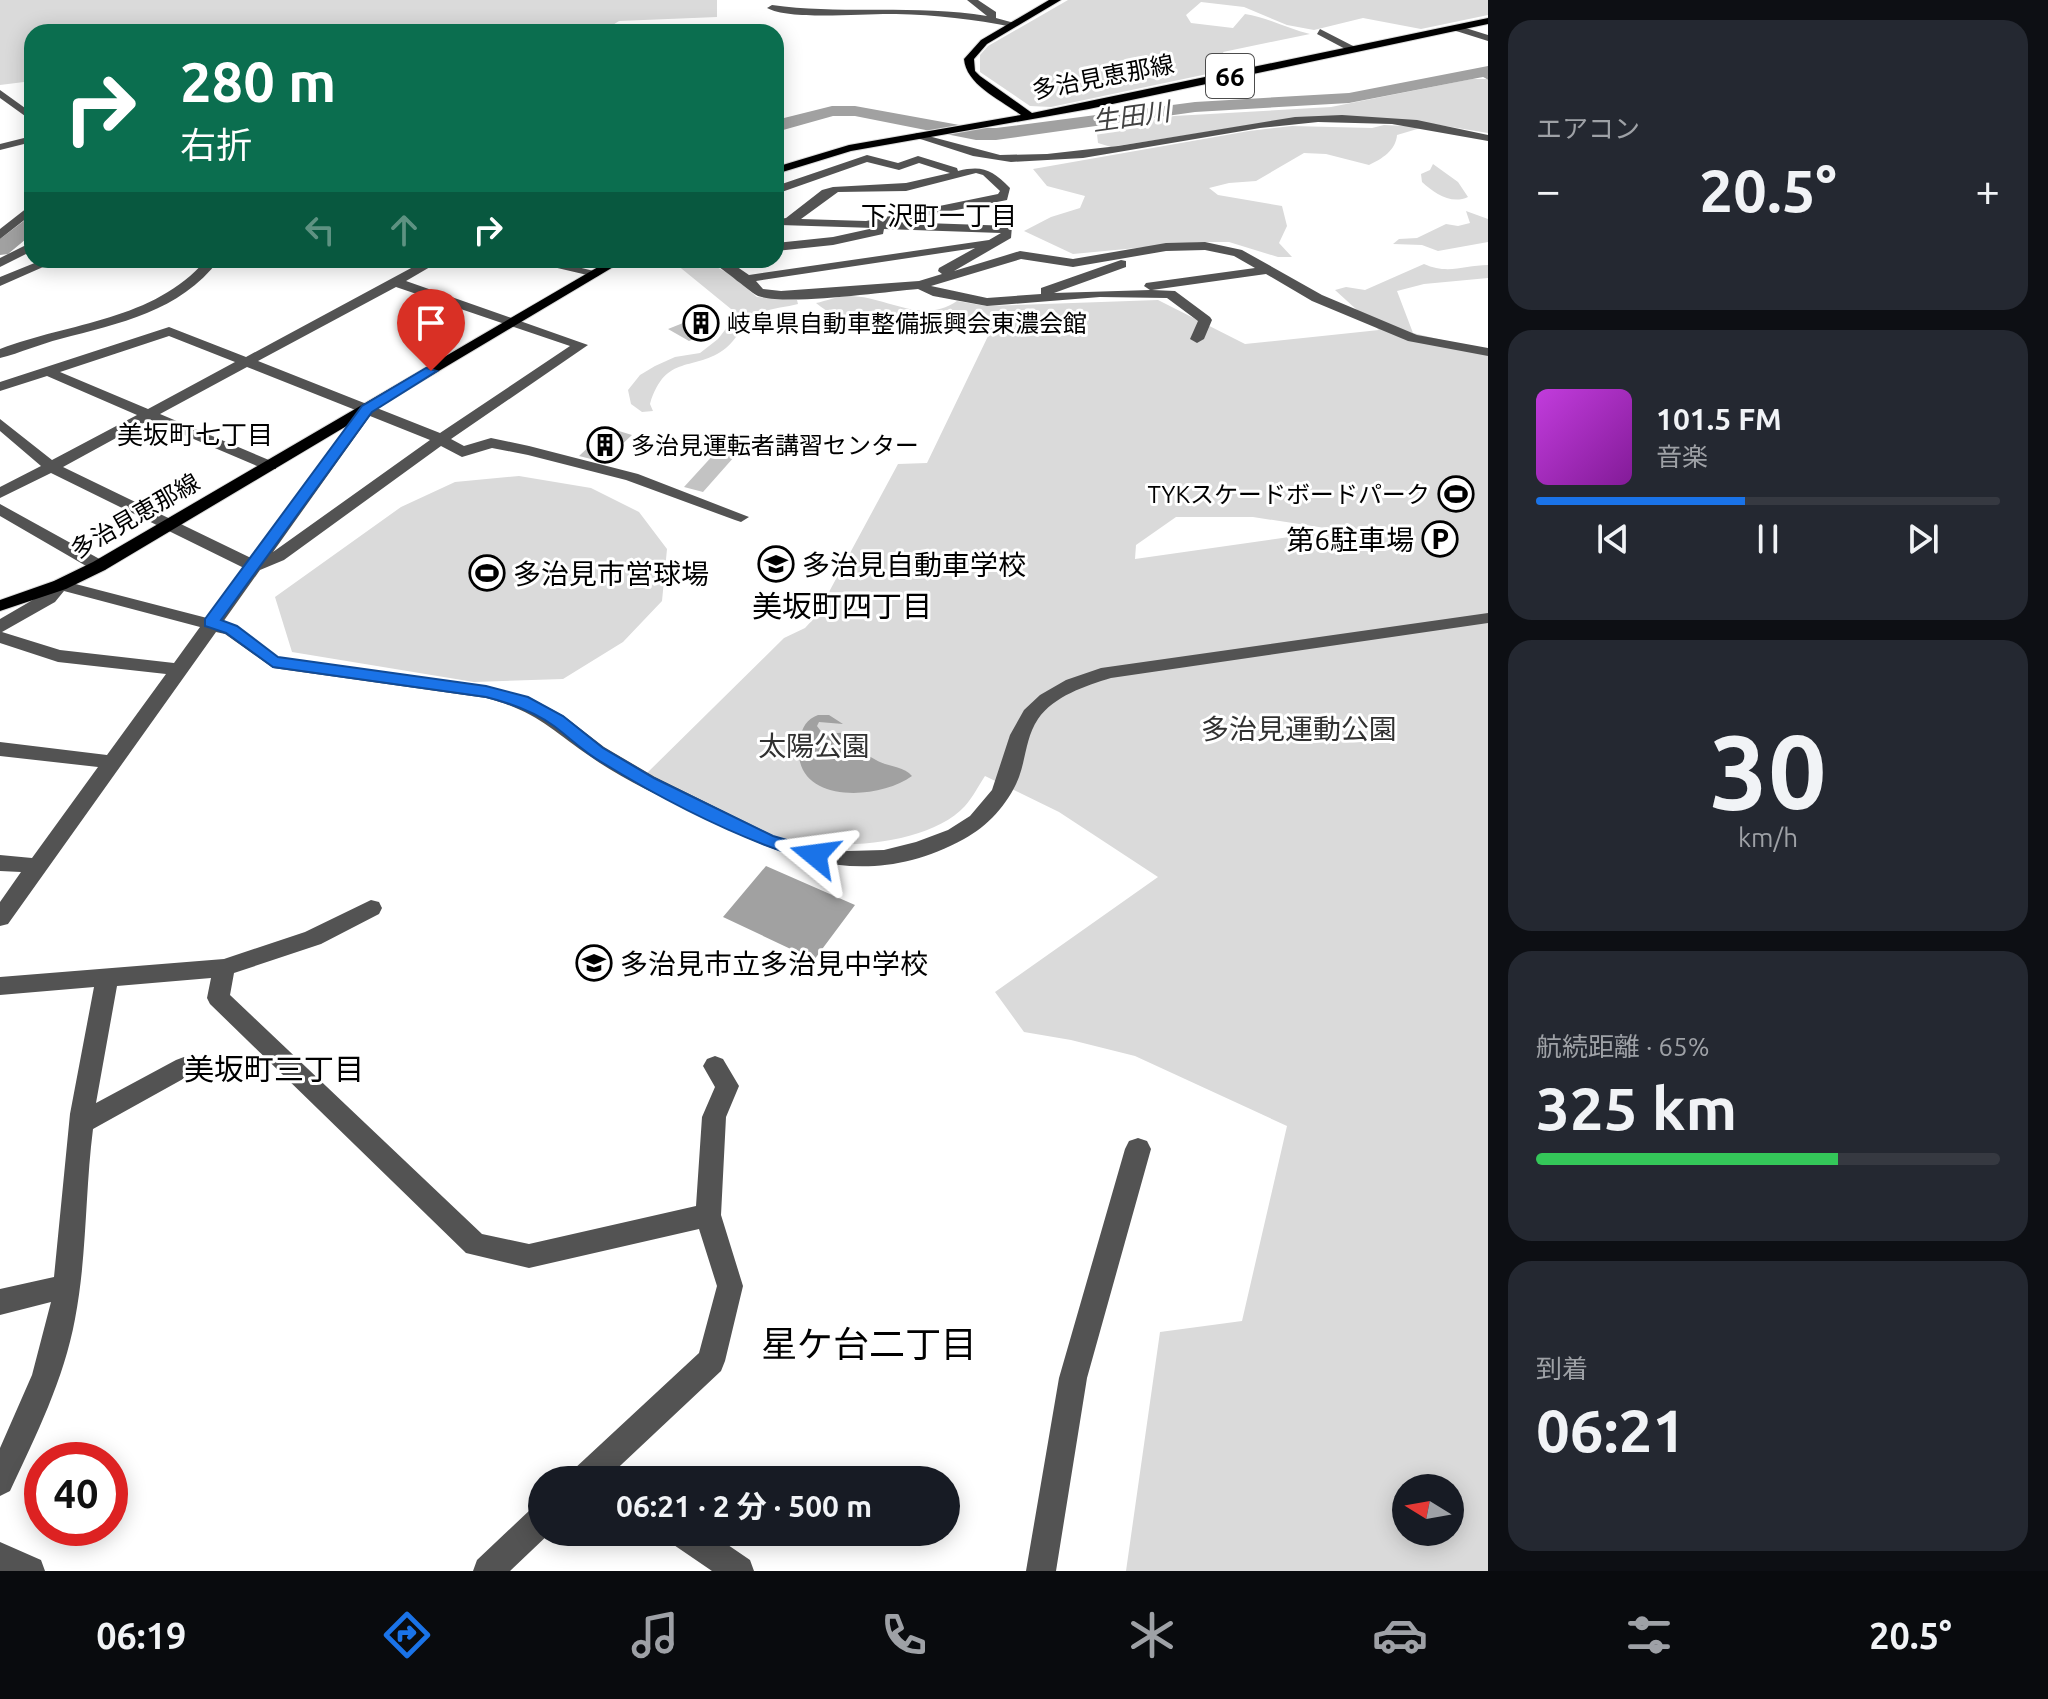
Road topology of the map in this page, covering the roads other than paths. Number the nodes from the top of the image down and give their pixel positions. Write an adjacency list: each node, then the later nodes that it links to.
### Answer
1 (972, 0): 4 (street)
2 (1056, 0): 6 (main road)
3 (772, 8): 4 (street)
4 (991, 19): 6 (street)
5 (1488, 21): 7 (main road, 多治見恵那線 / 66)
6 (1013, 24): 13 (main road)
7 (1456, 28): 9 (street); 10 (main road, 多治見恵那線 / 66)
8 (1320, 32): 10 (street)
9 (1488, 38)
10 (1354, 50): 13 (main road, 多治見恵那線 / 66)
11 (0, 93): 12 (street)
12 (24, 112)
13 (1030, 116): 14 (main road, 多治見恵那線 / 66)
14 (917, 136): 18 (street); 19 (main road, 多治見恵那線 / 66)
15 (1488, 138): 18 (street)
16 (24, 141): 17 (street)
17 (1, 147)
18 (991, 157): 20 (street)
19 (784, 168)
20 (953, 170): 21 (street); 22 (street)
21 (926, 183): 26 (street); 28 (street)
22 (784, 187)
23 (0, 217): 24 (street)
24 (24, 220)
25 (24, 221): 30 (street)
26 (784, 221)
27 (784, 222): 28 (street)
28 (871, 223): 29 (street)
29 (918, 224): 31 (street); 32 (street)
30 (0, 235)
31 (997, 241): 44 (street); 47 (street)
32 (784, 246)
33 (1166, 247): 42 (street); 47 (street); 49 (street)
34 (24, 250): 35 (street)
35 (0, 263)
36 (34, 268): 45 (street)
37 (207, 268): 53 (street)
38 (421, 268): 46 (street)
39 (570, 268): 43 (street)
40 (605, 268): 43 (main road, 多治見恵那線)
41 (730, 268): 44 (street)
42 (1269, 270): 48 (street); 52 (street)
43 (596, 273): 50 (main road, 多治見恵那線)
44 (747, 279): 47 (street)
45 (0, 282)
46 (395, 282): 50 (street); 54 (street)
47 (920, 285): 49 (street)
48 (1100, 293): 49 (street); 51 (street)
49 (1024, 299)
50 (515, 321): 57 (main road, 多治見恵那線); 60 (street)
51 (1197, 339)
52 (1488, 352)
53 (0, 354)
54 (246, 362): 55 (street); 57 (street); 58 (street)
55 (44, 370): 56 (street); 58 (street)
56 (0, 387)
57 (367, 409): 60 (street); 61 (main road, 多治見恵那線); 68 (street)
58 (150, 414): 61 (street); 62 (street)
59 (1, 426): 62 (street)
60 (441, 439): 65 (street); 68 (street)
61 (270, 466): 66 (main road, 多治見恵那線)
62 (51, 467): 63 (street); 66 (street)
63 (0, 493)
64 (0, 509): 67 (street)
65 (741, 517)
66 (167, 526): 67 (main road, 多治見恵那線); 68 (street)
67 (99, 566): 69 (main road, 多治見恵那線)
68 (254, 566): 72 (street)
69 (60, 585): 70 (main road, 多治見恵那線); 72 (street); 73 (street)
70 (0, 606)
71 (1488, 618): 72 (street)
72 (211, 623): 75 (street)
73 (0, 627)
74 (0, 637): 75 (street)
75 (179, 669): 77 (street)
76 (0, 749): 77 (street)
77 (110, 762): 79 (street)
78 (0, 863): 79 (street)
79 (37, 866): 81 (street)
80 (371, 908): 82 (street)
81 (0, 918)
82 (224, 968): 83 (street); 89 (street)
83 (108, 975): 84 (street); 87 (street)
84 (0, 986)
85 (715, 1066): 89 (street)
86 (184, 1067): 87 (street)
87 (83, 1122): 90 (street)
88 (1138, 1149): 100 (street)
89 (708, 1215): 92 (street)
90 (67, 1286): 91 (street); 93 (street)
91 (0, 1302)
92 (604, 1466)
93 (0, 1481)
94 (528, 1536): 97 (street)
95 (702, 1546): 99 (street)
96 (0, 1557): 98 (street)
97 (502, 1567)
98 (30, 1571)
99 (739, 1571)
100 (1041, 1571)

